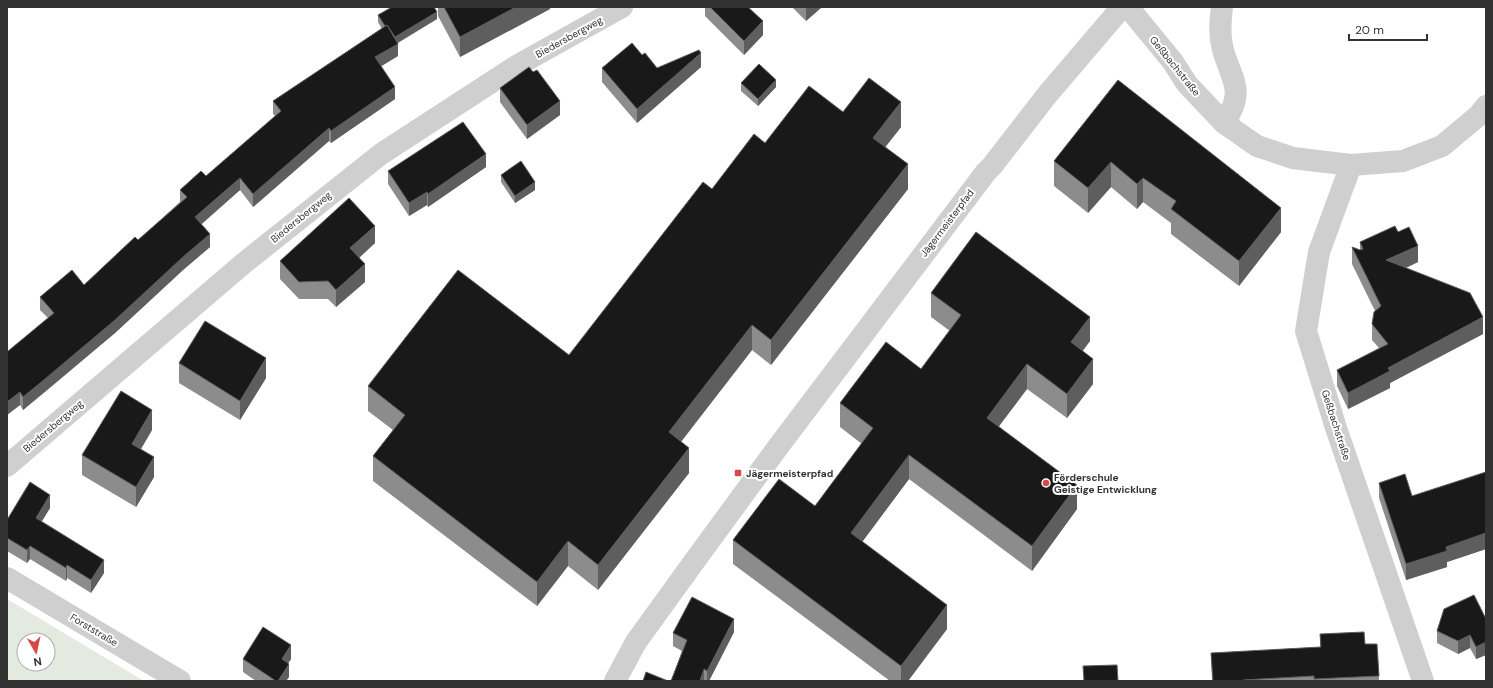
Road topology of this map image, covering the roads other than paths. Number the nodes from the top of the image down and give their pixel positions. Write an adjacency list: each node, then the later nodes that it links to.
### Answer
1 (622, 7): 8 (street, Biedersbergweg)
2 (1122, 7): 11 (street, Jägermeisterpfad)
3 (1128, 7): 6 (street, Geßbachstraße)
4 (1222, 7): 6 (street)
5 (1486, 106): 7 (street, Geßbachstraße)
6 (1224, 123): 7 (street, Geßbachstraße)
7 (1351, 165): 12 (street, Geßbachstraße)
8 (7, 466)
9 (7, 578): 10 (street, Forststraße)
10 (180, 681)
11 (615, 681)
12 (1423, 681)

